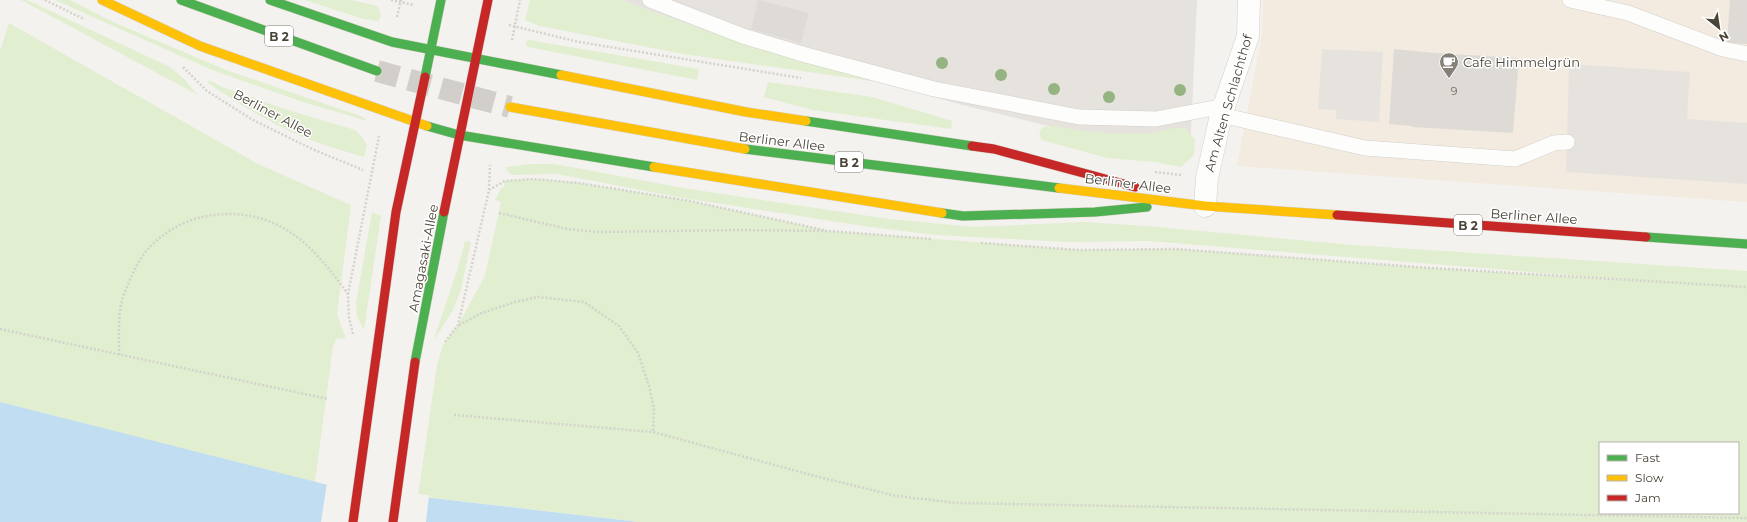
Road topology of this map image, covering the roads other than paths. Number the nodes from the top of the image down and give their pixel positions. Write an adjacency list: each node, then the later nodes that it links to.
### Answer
1 (102, 0): 15 (main road)
2 (181, 0): 12 (main road, B 2)
3 (270, 0): 9 (main road)
4 (442, 0): 9 (main road)
5 (488, 0): 11 (main road, Amagasaki-Allee)
6 (650, 0): 14 (lane)
7 (1249, 0): 14 (street, Am Alten Schlachthof)
8 (1570, 0): 10 (lane)
9 (430, 50): 11 (main road); 15 (main road)
10 (1747, 54)
11 (476, 58): 16 (main road, Amagasaki-Allee); 18 (main road)
12 (377, 71)
13 (510, 107): 18 (main road, Berliner Allee / B 2)
14 (1223, 111): 17 (lane); 18 (street, Am Alten Schlachthof)
15 (414, 123): 16 (main road); 20 (main road, bridge)
16 (458, 135): 18 (main road); 21 (main road, Amagasaki-Allee, bridge)
17 (1567, 142)
18 (1197, 205): 19 (main road, Berliner Allee / B 2)
19 (1747, 244)
20 (352, 522)
21 (393, 522)

